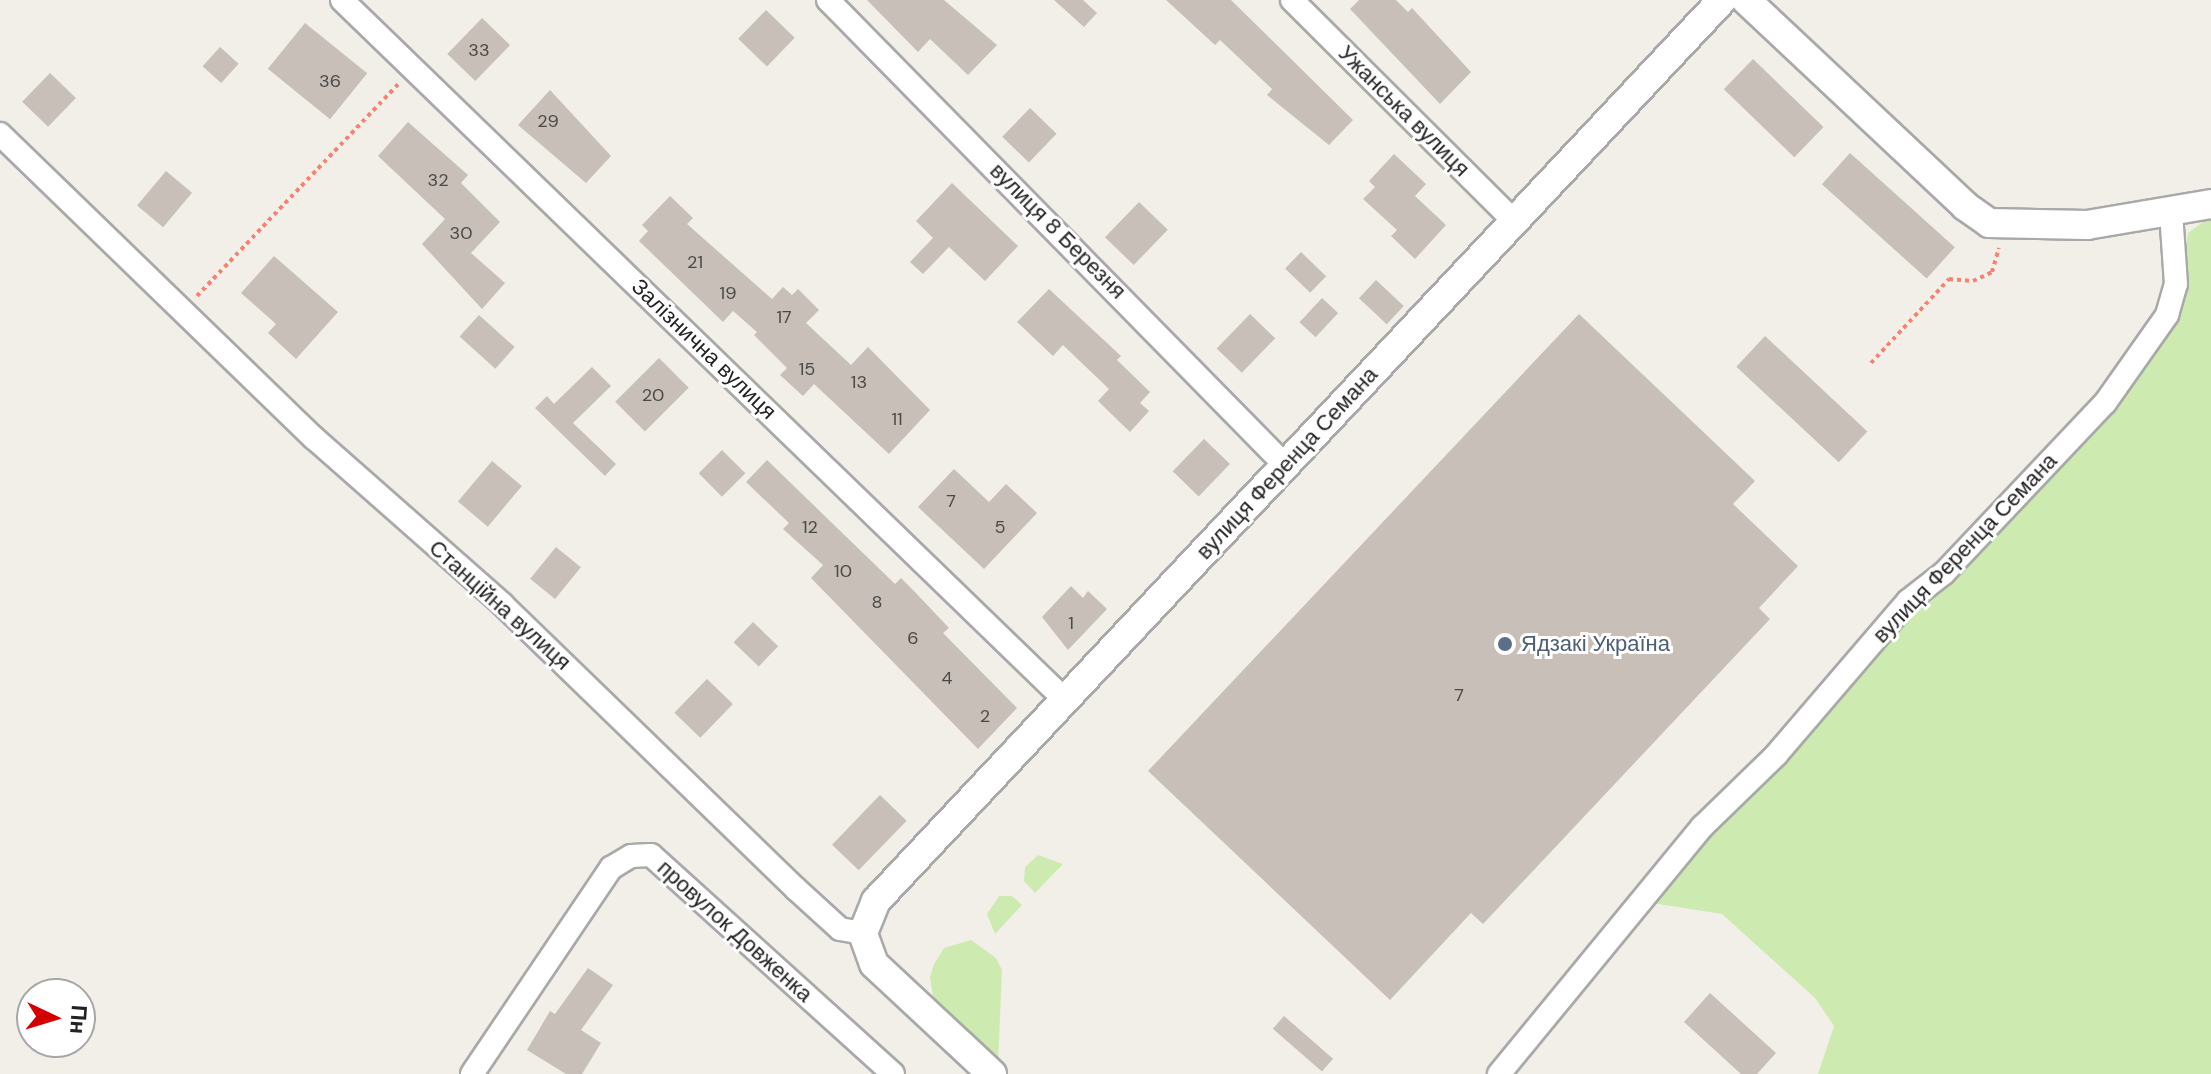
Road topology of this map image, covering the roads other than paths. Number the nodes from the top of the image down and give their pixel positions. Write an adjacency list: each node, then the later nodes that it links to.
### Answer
1 (342, 0): 11 (street, Залізнична вулиця)
2 (828, 0): 10 (street, вулиця 8 Березня)
3 (1292, 0): 9 (street, Ужанська вулиця)
4 (1722, 0): 9 (street, вулиця Ференца Семана)
5 (1746, 0): 8 (street)
6 (0, 134): 12 (street, Станційна вулиця)
7 (2211, 204): 8 (street)
8 (2171, 212): 16 (street, вулиця Ференца Семана)
9 (1516, 223): 10 (street, вулиця Ференца Семана)
10 (1285, 465): 11 (street, вулиця Ференца Семана)
11 (1064, 699): 12 (street, вулиця Ференца Семана)
12 (863, 933): 15 (street)
13 (472, 1074): 14 (street, провулок Довженка)
14 (893, 1074)
15 (992, 1074)
16 (1499, 1074)

